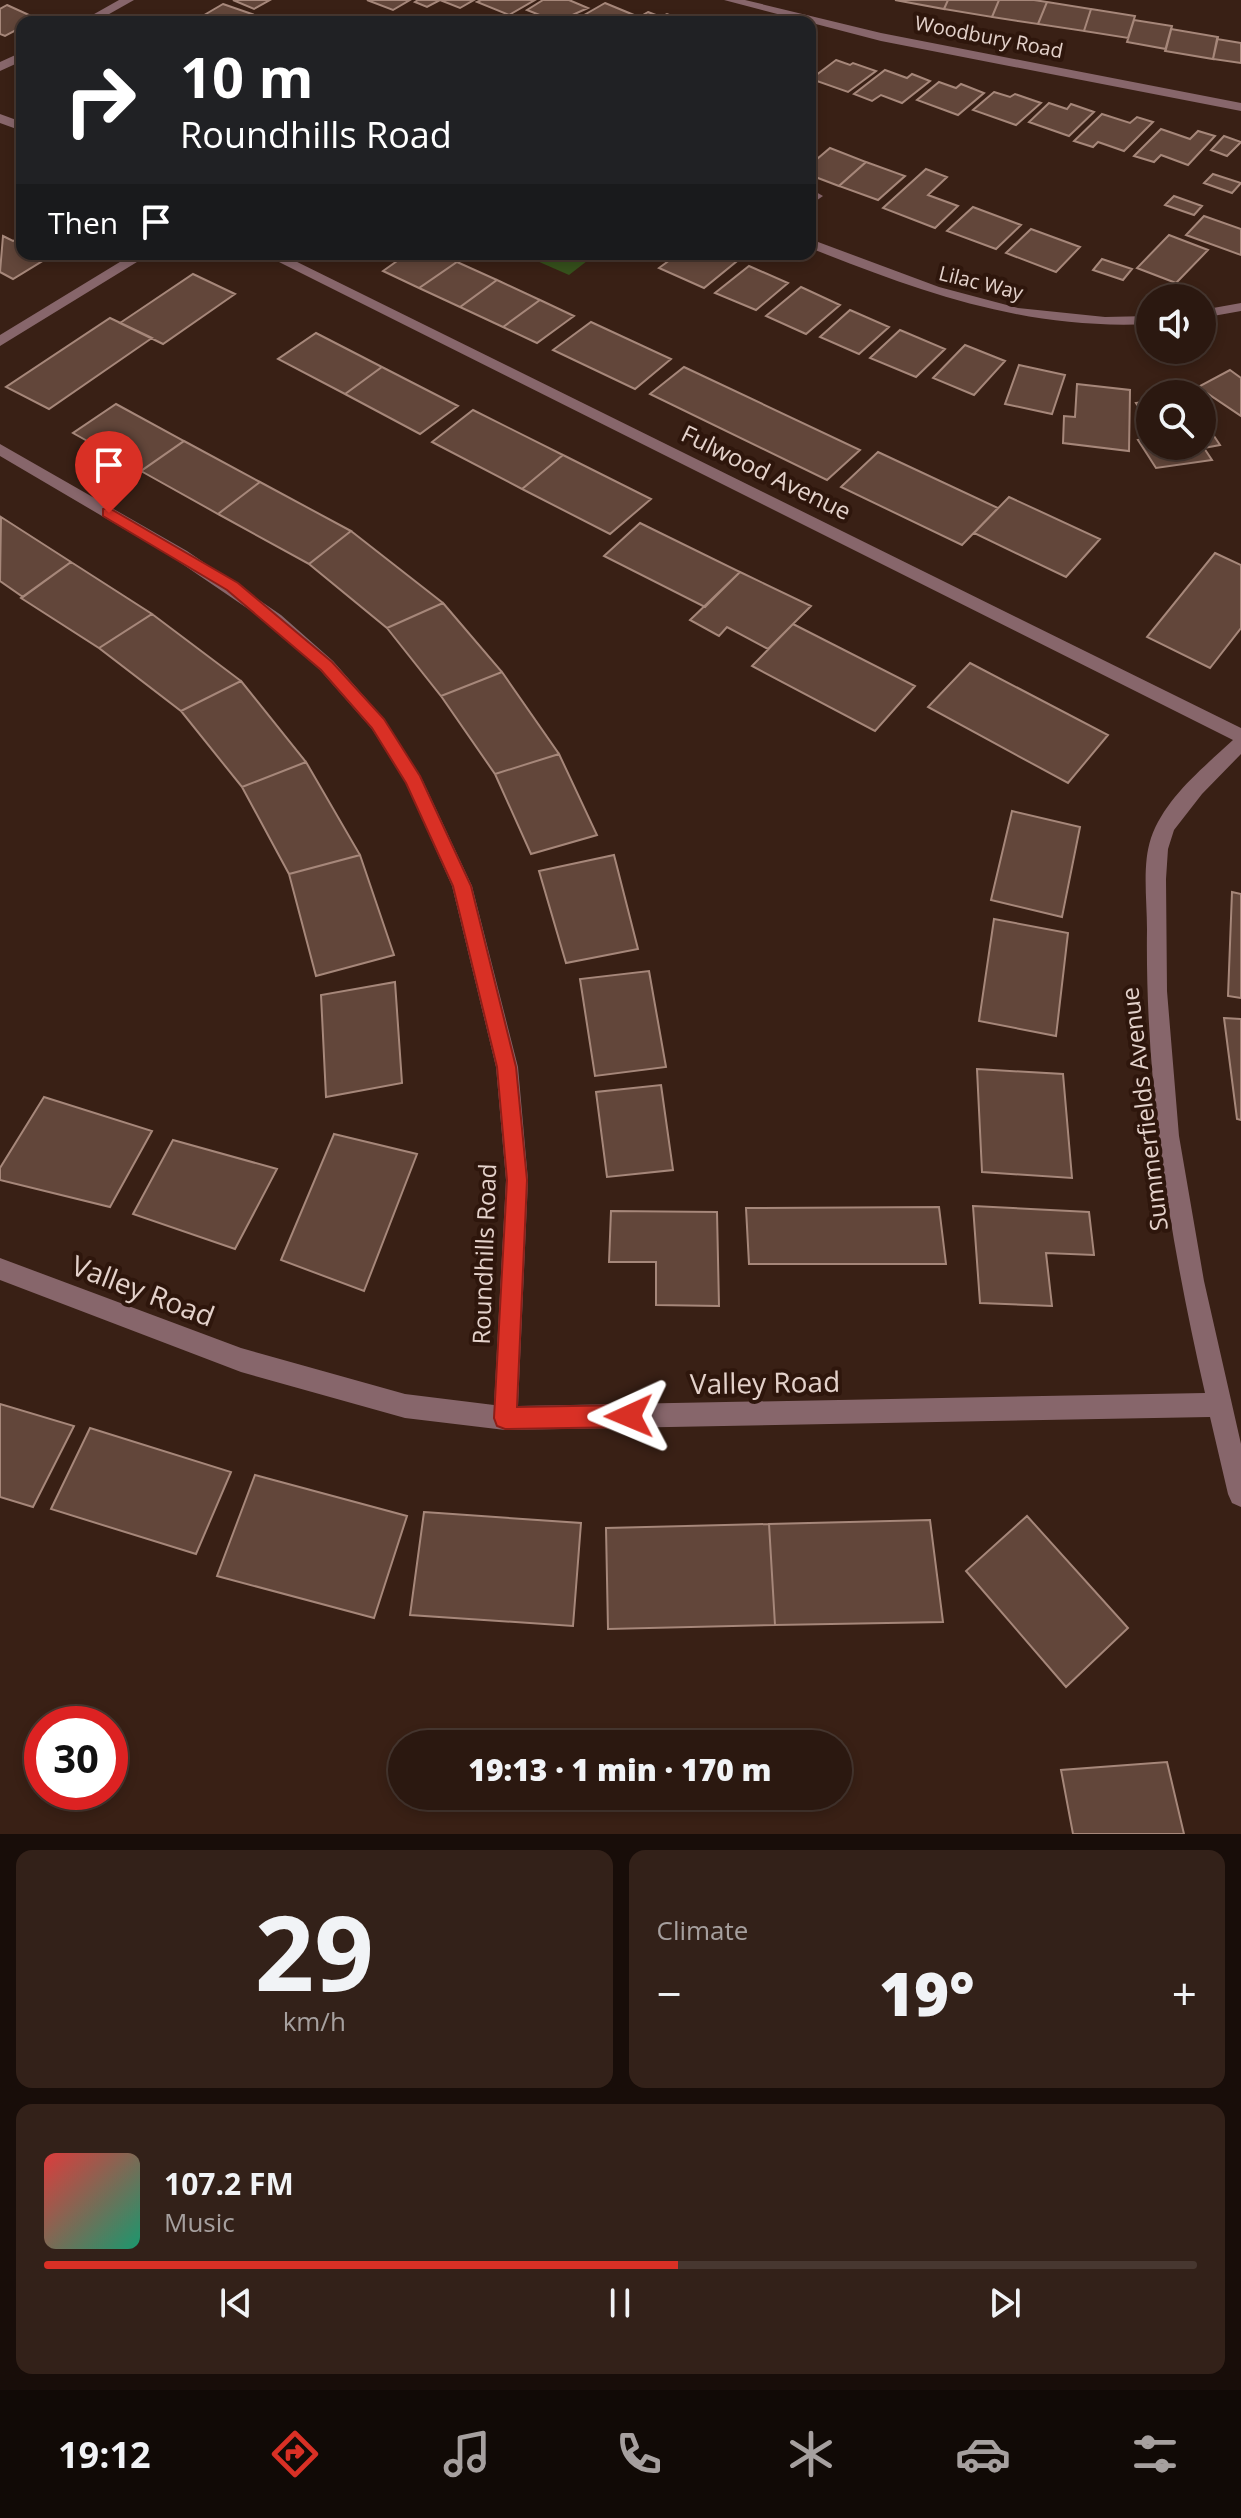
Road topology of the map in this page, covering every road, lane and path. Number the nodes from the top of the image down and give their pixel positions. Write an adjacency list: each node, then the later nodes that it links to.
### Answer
1 (128, 0): 3 (street)
2 (730, 0): 4 (street, Woodbury Road)
3 (97, 16)
4 (795, 16)
5 (816, 21): 6 (street, Woodbury Road)
6 (1241, 107)
7 (816, 245): 12 (street, Lilac Way)
8 (133, 260): 13 (street)
9 (282, 260): 15 (street, Fulwood Avenue)
10 (1241, 307): 11 (street)
11 (1216, 311)
12 (1136, 320)
13 (0, 341)
14 (0, 449): 19 (street, Roundhills Road)
15 (1241, 736)
16 (1241, 743): 18 (street, Summerfields Avenue)
17 (0, 1269): 19 (street, Valley Road)
18 (1219, 1405): 19 (street, Valley Road); 20 (street, Summerfields Avenue)
19 (505, 1418)
20 (1241, 1494)

